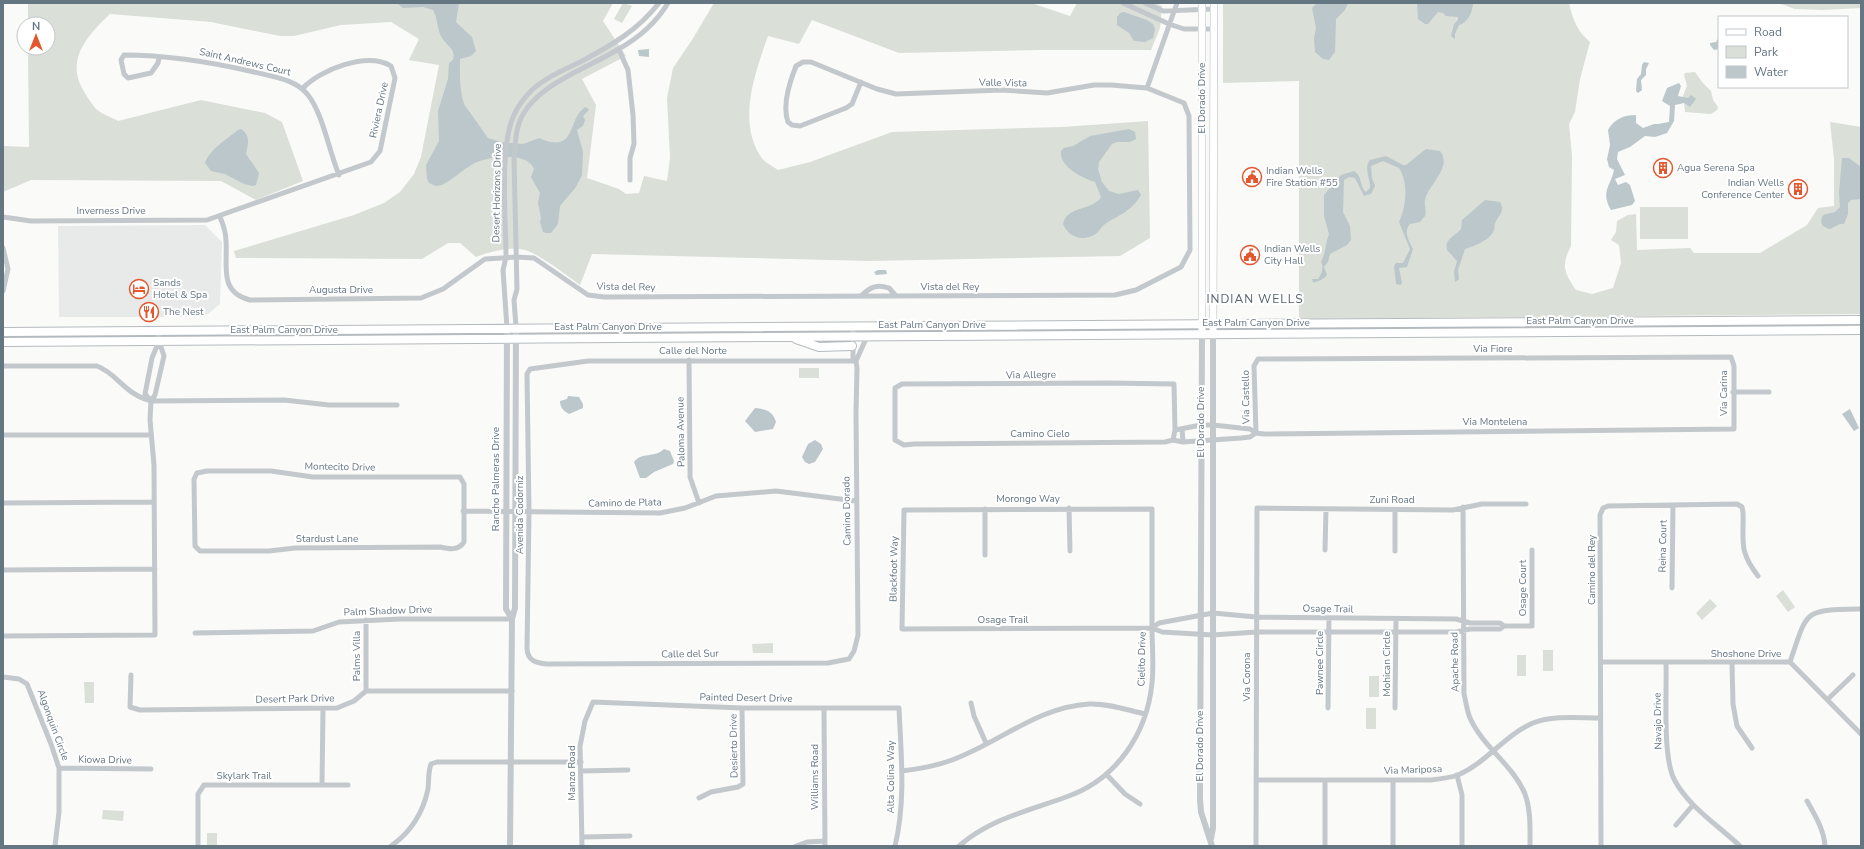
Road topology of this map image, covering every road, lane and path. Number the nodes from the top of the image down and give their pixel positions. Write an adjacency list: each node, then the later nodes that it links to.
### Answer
1 (659, 3): 26 (street, Desert Horizons Drive)
2 (668, 3): 12 (street, Desert Horizons Drive)
3 (1124, 3): 9 (street)
4 (1145, 3): 8 (street)
5 (1178, 3): 8 (street)
6 (1202, 6): 7 (street); 8 (street); 10 (main road, El Dorado Drive)
7 (1214, 6): 11 (main road, El Dorado Drive)
8 (1175, 11): 9 (street)
9 (1169, 24): 10 (street); 16 (street)
10 (1202, 29): 11 (street); 19 (main road, El Dorado Drive)
11 (1214, 29): 20 (main road, El Dorado Drive)
12 (619, 50): 18 (street); 27 (street, Desert Horizons Drive)
13 (159, 57): 13 (street, Saint Andrews Court); 15 (street, Saint Andrews Court)
14 (861, 82): 14 (street, Valle Vista); 16 (street, Valle Vista)
15 (303, 88): 17 (street); 17 (street, Riviera Drive)
16 (1147, 88): 30 (street, Vista del Rey)
17 (339, 174): 22 (street, Riviera Drive)
18 (630, 180)
19 (1202, 181): 20 (main road); 23 (main road, El Dorado Drive)
20 (1214, 181): 24 (main road, El Dorado Drive)
21 (3, 217): 22 (street, Inverness Drive)
22 (220, 217): 26 (street, Augusta Drive)
23 (1202, 223): 24 (main road); 32 (main road, El Dorado Drive)
24 (1214, 223): 33 (main road, El Dorado Drive)
25 (3, 248): 28 (street)
26 (506, 257): 27 (street, Augusta Drive); 35 (street, Desert Horizons Drive)
27 (516, 257): 29 (street, Vista del Rey); 36 (street, Desert Horizons Drive)
28 (3, 291)
29 (861, 296): 30 (street, Vista del Rey); 30 (street)
30 (896, 296)
31 (1861, 320): 33 (main road, East Palm Canyon Drive)
32 (1202, 323): 33 (main road, East Palm Canyon Drive); 34 (main road, East Palm Canyon Drive); 40 (main road, El Dorado Drive)
33 (1213, 323): 41 (main road, El Dorado Drive)
34 (853, 326): 36 (main road, East Palm Canyon Drive); 42 (street, Camino Dorado)
35 (507, 328): 36 (main road, East Palm Canyon Drive); 38 (main road, East Palm Canyon Drive); 45 (street, Desert Horizons Drive)
36 (516, 328): 46 (street, Desert Horizons Drive)
37 (1861, 330): 41 (main road, East Palm Canyon Drive)
38 (158, 331): 39 (main road, East Palm Canyon Drive); 47 (street)
39 (3, 332)
40 (1202, 334): 41 (main road, East Palm Canyon Drive); 43 (main road, East Palm Canyon Drive); 61 (street, El Dorado Drive)
41 (1213, 334): 62 (street, El Dorado Drive)
42 (852, 336): 43 (main road, East Palm Canyon Drive); 44 (main road, East Palm Canyon Drive); 49 (street, Camino Dorado)
43 (871, 336): 52 (street, Camino Dorado)
44 (787, 337): 46 (main road, East Palm Canyon Drive); 49 (main road)
45 (507, 339): 46 (main road, East Palm Canyon Drive); 47 (main road, East Palm Canyon Drive); 91 (street, Rancho Palmeras Drive)
46 (516, 339): 92 (street, Rancho Palmeras Drive)
47 (159, 341): 48 (main road, East Palm Canyon Drive); 59 (street); 59 (street)
48 (3, 342)
49 (852, 346): 52 (street, Camino Dorado)
50 (1731, 357): 53 (street, Via Fiore); 57 (street, Via Carina)
51 (689, 360): 52 (street, Calle del Norte); 55 (street, Calle del Norte); 78 (street, Paloma Avenue)
52 (856, 361): 75 (street, Camino Dorado)
53 (1256, 361): 67 (street, Via Castello)
54 (3, 366): 59 (street)
55 (530, 369): 93 (street, Avenida Codorniz)
56 (895, 392): 66 (street, Via Allegre); 71 (street, Camino Cielo)
57 (1733, 392): 58 (street); 64 (street, Via Carina)
58 (1769, 392)
59 (150, 401): 60 (street); 69 (street)
60 (397, 405)
61 (1201, 425): 62 (street, Via Montelena); 65 (street, Via Montelena); 72 (street, El Dorado Drive)
62 (1213, 425): 63 (street, Via Montelena); 73 (street, El Dorado Drive)
63 (1237, 427): 67 (street, Via Montelena); 70 (street)
64 (1734, 428): 67 (street, Via Montelena)
65 (1182, 429): 66 (street, Via Montelena); 74 (street)
66 (1175, 430): 71 (street)
67 (1256, 433): 70 (street, Via Montelena)
68 (3, 435): 69 (street)
69 (151, 435): 76 (street)
70 (1238, 438): 73 (street, Via Montelena)
71 (1172, 440): 74 (street, Via Montelena)
72 (1201, 440): 73 (street, Via Montelena); 74 (street, Via Montelena); 105 (street, El Dorado Drive)
73 (1213, 440): 104 (street, El Dorado Drive)
74 (1183, 442)
75 (856, 501): 78 (street, Camino de Plata); 124 (street, Camino Dorado)
76 (154, 502): 77 (street); 99 (street)
77 (3, 503)
78 (699, 503): 93 (street, Camino de Plata)
79 (1526, 504): 81 (street, Zuni Road)
80 (1673, 506): 101 (street, Camino del Rey); 102 (street, Reina Court); 126 (street, Camino del Rey)
81 (1463, 507): 89 (street, Zuni Road); 111 (street, Apache Road)
82 (1069, 508): 84 (street, Morongo Way); 85 (street, Morongo Way); 96 (street)
83 (1257, 508): 86 (street, Zuni Road); 106 (street, Via Corona)
84 (985, 509): 88 (street, Morongo Way); 98 (street)
85 (1152, 509): 114 (street, Cielito Drive)
86 (1326, 509): 89 (street, Zuni Road); 94 (street)
87 (196, 510): 90 (street, Montecito Drive); 90 (street, Stardust Lane)
88 (904, 510): 115 (street, Blackfoot Way)
89 (1394, 510): 97 (street)
90 (463, 512): 91 (street, Camino de Plata)
91 (506, 512): 92 (street, Camino de Plata); 108 (street, Rancho Palmeras Drive)
92 (515, 512): 93 (street, Camino de Plata); 108 (street, Rancho Palmeras Drive)
93 (529, 512): 125 (street, Avenida Codorniz)
94 (1325, 550)
95 (1532, 550): 113 (street, Osage Court)
96 (1070, 551)
97 (1395, 551)
98 (985, 555)
99 (155, 569): 100 (street); 123 (street)
100 (3, 570)
101 (1758, 576)
102 (1672, 588)
103 (1861, 610): 127 (street)
104 (1213, 613): 105 (street, Osage Trail); 106 (street, Osage Trail); 122 (street, El Dorado Drive)
105 (1201, 615): 114 (street, Osage Trail); 121 (street, El Dorado Drive)
106 (1256, 617): 107 (street, Osage Trail); 117 (street, Via Corona)
107 (1329, 618): 109 (street, Osage Trail); 118 (street, Pawnee Circle)
108 (512, 619): 110 (street, Palm Shadow Drive); 134 (street, Rancho Palmeras Drive)
109 (1396, 619): 111 (street, Osage Trail); 119 (street, Mohican Circle)
110 (366, 620): 120 (street, Palm Shadow Drive); 133 (street, Palms Villa)
111 (1463, 621): 112 (street, Osage Trail); 116 (street, Apache Road)
112 (1504, 626): 113 (street, Osage Trail); 116 (street, Osage Trail)
113 (1532, 626)
114 (1152, 628): 115 (street, Osage Trail); 121 (street, Osage Trail); 144 (street, Cielito Drive)
115 (902, 629)
116 (1463, 630): 119 (street, Osage Trail); 149 (street, Apache Road)
117 (1256, 632): 118 (street, Osage Trail); 122 (street, Osage Trail); 159 (street, Via Corona)
118 (1329, 632): 119 (street, Osage Trail); 141 (street, Pawnee Circle)
119 (1396, 632): 142 (street, Mohican Circle)
120 (195, 633)
121 (1201, 634): 122 (street, Osage Trail); 171 (street, El Dorado Drive)
122 (1213, 635): 171 (street, El Dorado Drive)
123 (3, 636)
124 (849, 659): 125 (street, Calle del Sur)
125 (531, 660)
126 (1601, 662): 128 (street, Shoshone Drive); 145 (street, Camino del Rey)
127 (1790, 662): 129 (street, Shoshone Drive); 135 (street, Shoshone Drive)
128 (1666, 663): 129 (street, Shoshone Drive); 167 (street, Navajo Drive)
129 (1732, 663): 148 (street)
130 (130, 675): 143 (street, Desert Park Drive)
131 (1853, 675): 135 (street)
132 (3, 677): 152 (street, Algonquin Circle)
133 (366, 691): 134 (street); 143 (street, Desert Park Drive)
134 (512, 691): 150 (street, Rancho Palmeras Drive)
135 (1828, 699): 146 (street, Shoshone Drive)
136 (593, 702): 138 (street, Painted Desert Drive); 151 (street, Manzo Road)
137 (971, 703): 147 (street)
138 (742, 708): 139 (street, Painted Desert Drive); 164 (street, Desierto Drive)
139 (824, 708): 140 (street, Painted Desert Drive); 172 (street, Williams Road)
140 (899, 708): 156 (street, Alta Colina Way)
141 (1328, 708)
142 (1395, 708)
143 (323, 709): 162 (street)
144 (1145, 714): 147 (street); 157 (street, Cielito Drive)
145 (1600, 718): 149 (street, Via Mariposa); 186 (street, Camino del Rey)
146 (1861, 734)
147 (986, 743): 156 (street)
148 (1752, 748)
149 (1494, 750): 158 (street, Via Mariposa); 185 (street, Apache Road)
150 (510, 762): 151 (street); 175 (street); 176 (street, Rancho Palmeras Drive)
151 (581, 762): 155 (street, Manzo Road)
152 (59, 768): 153 (street, Kiowa Drive); 173 (street, Algonquin Circle)
153 (151, 769)
154 (628, 770): 155 (street)
155 (581, 771): 170 (street, Manzo Road)
156 (902, 771): 179 (street, Alta Colina Way)
157 (1106, 774): 166 (street); 180 (street, Cielito Drive)
158 (1457, 775): 161 (street, Via Mariposa); 184 (street)
159 (1257, 780): 160 (street, Via Mariposa); 181 (street, Via Corona)
160 (1325, 780): 161 (street, Via Mariposa); 182 (street)
161 (1393, 781): 183 (street)
162 (322, 784): 163 (street, Skylark Trail); 174 (street, Skylark Trail)
163 (348, 785)
164 (699, 798)
165 (1807, 801): 188 (street)
166 (1140, 804)
167 (1693, 805): 168 (street); 187 (street, Navajo Drive)
168 (1676, 825)
169 (630, 836): 170 (street)
170 (582, 837): 177 (street, Manzo Road)
171 (1211, 843)
172 (825, 844): 178 (street)
173 (55, 846)
174 (198, 846)
175 (391, 846)
176 (510, 846)
177 (582, 846)
178 (796, 846)
179 (895, 846)
180 (959, 846)
181 (1256, 846)
182 (1325, 846)
183 (1393, 846)
184 (1462, 846)
185 (1530, 846)
186 (1601, 846)
187 (1740, 846)
188 (1824, 846)

